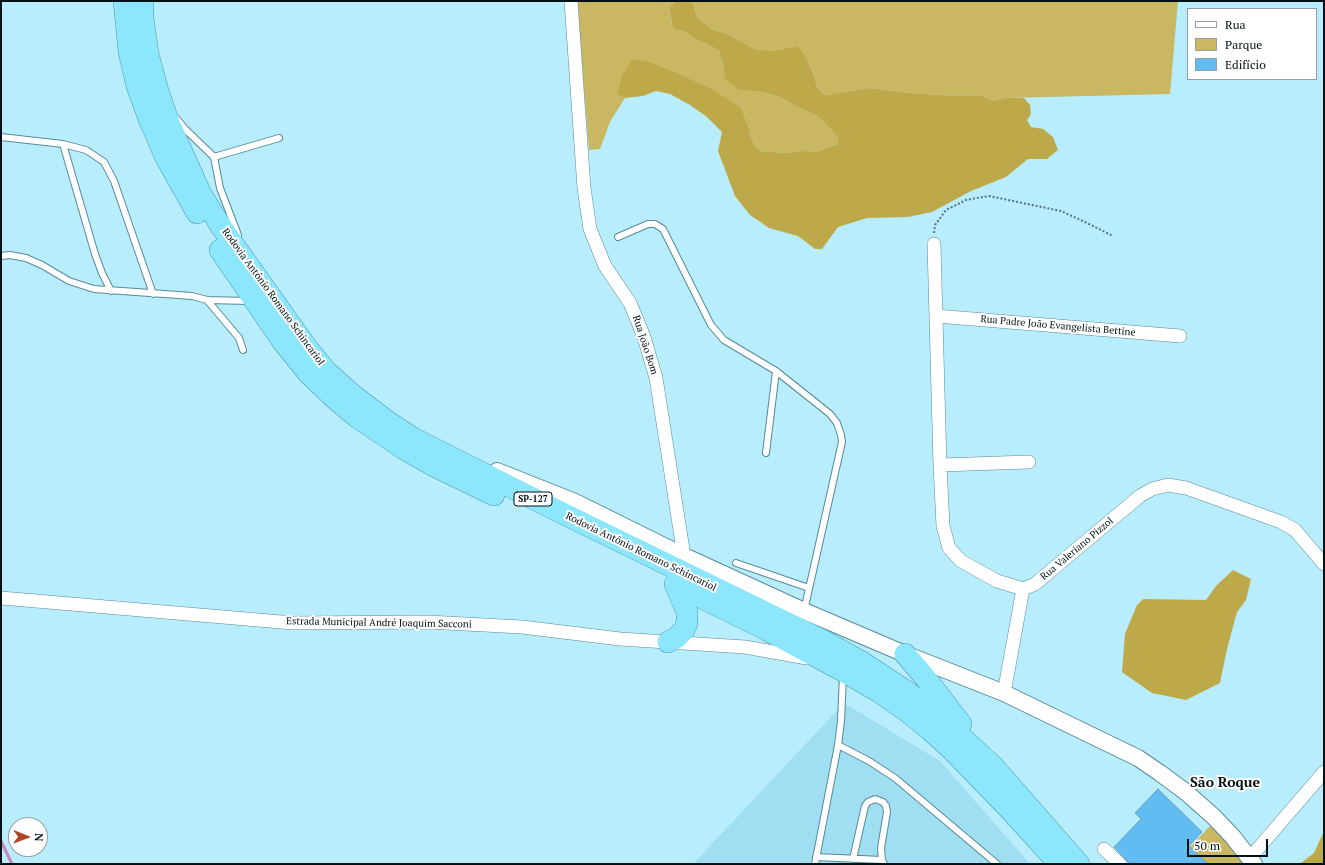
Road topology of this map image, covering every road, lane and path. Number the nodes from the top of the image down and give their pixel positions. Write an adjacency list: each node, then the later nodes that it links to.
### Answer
1 (124, 1): 17 (highway, Rodovia Antônio Romano Schincariol / SP-127)
2 (143, 1): 4 (highway, Rodovia Antônio Romano Schincariol / SP-127)
3 (571, 1): 26 (street, Rua João Bom)
4 (160, 98): 8 (lane); 13 (highway, Rodovia Antônio Romano Schincariol / SP-127)
5 (1, 137): 7 (lane)
6 (279, 138): 8 (lane)
7 (63, 144): 14 (lane); 15 (lane)
8 (214, 158): 13 (lane)
9 (1113, 236): 11 (path)
10 (618, 237): 21 (lane)
11 (934, 244): 18 (street)
12 (1, 256): 14 (lane)
13 (251, 268): 22 (highway, Rodovia Antônio Romano Schincariol / SP-127)
14 (111, 290): 15 (lane)
15 (154, 294): 16 (lane)
16 (207, 300): 17 (lane); 20 (lane)
17 (255, 301): 29 (highway, Rodovia Antônio Romano Schincariol / SP-127)
18 (936, 316): 19 (street, Rua Padre João Evangelista Bettine); 25 (street)
19 (1180, 336)
20 (243, 350)
21 (776, 371): 23 (lane); 30 (lane)
22 (440, 452): 26 (street); 39 (highway, Rodovia Antônio Romano Schincariol / SP-127)
23 (766, 453)
24 (1029, 462): 25 (street)
25 (940, 465): 31 (street)
26 (684, 556): 33 (street)
27 (736, 563): 30 (lane)
28 (1324, 564): 31 (street, Rua Valeriano Pizzol)
29 (675, 584): 34 (highway); 36 (highway, Rodovia Antônio Romano Schincariol / SP-127)
30 (809, 588): 33 (lane)
31 (1023, 589): 37 (street)
32 (1, 598): 34 (street, Estrada Municipal André Joaquim Sacconi)
33 (804, 611): 35 (street)
34 (668, 642): 36 (street, Estrada Municipal André Joaquim Sacconi)
35 (905, 654): 37 (street); 39 (highway)
36 (835, 667): 38 (lane); 48 (highway, Rodovia Antônio Romano Schincariol / SP-127)
37 (1004, 693): 44 (street)
38 (838, 746): 42 (lane); 47 (lane)
39 (993, 766): 49 (highway, Rodovia Antônio Romano Schincariol / SP-127)
40 (1324, 772): 44 (street)
41 (1104, 849): 50 (street)
42 (816, 857): 43 (lane); 46 (lane)
43 (854, 858): 45 (lane); 45 (lane)
44 (1252, 861)
45 (883, 862)
46 (815, 864)
47 (997, 864)
48 (1058, 864)
49 (1079, 864)
50 (1120, 864)

